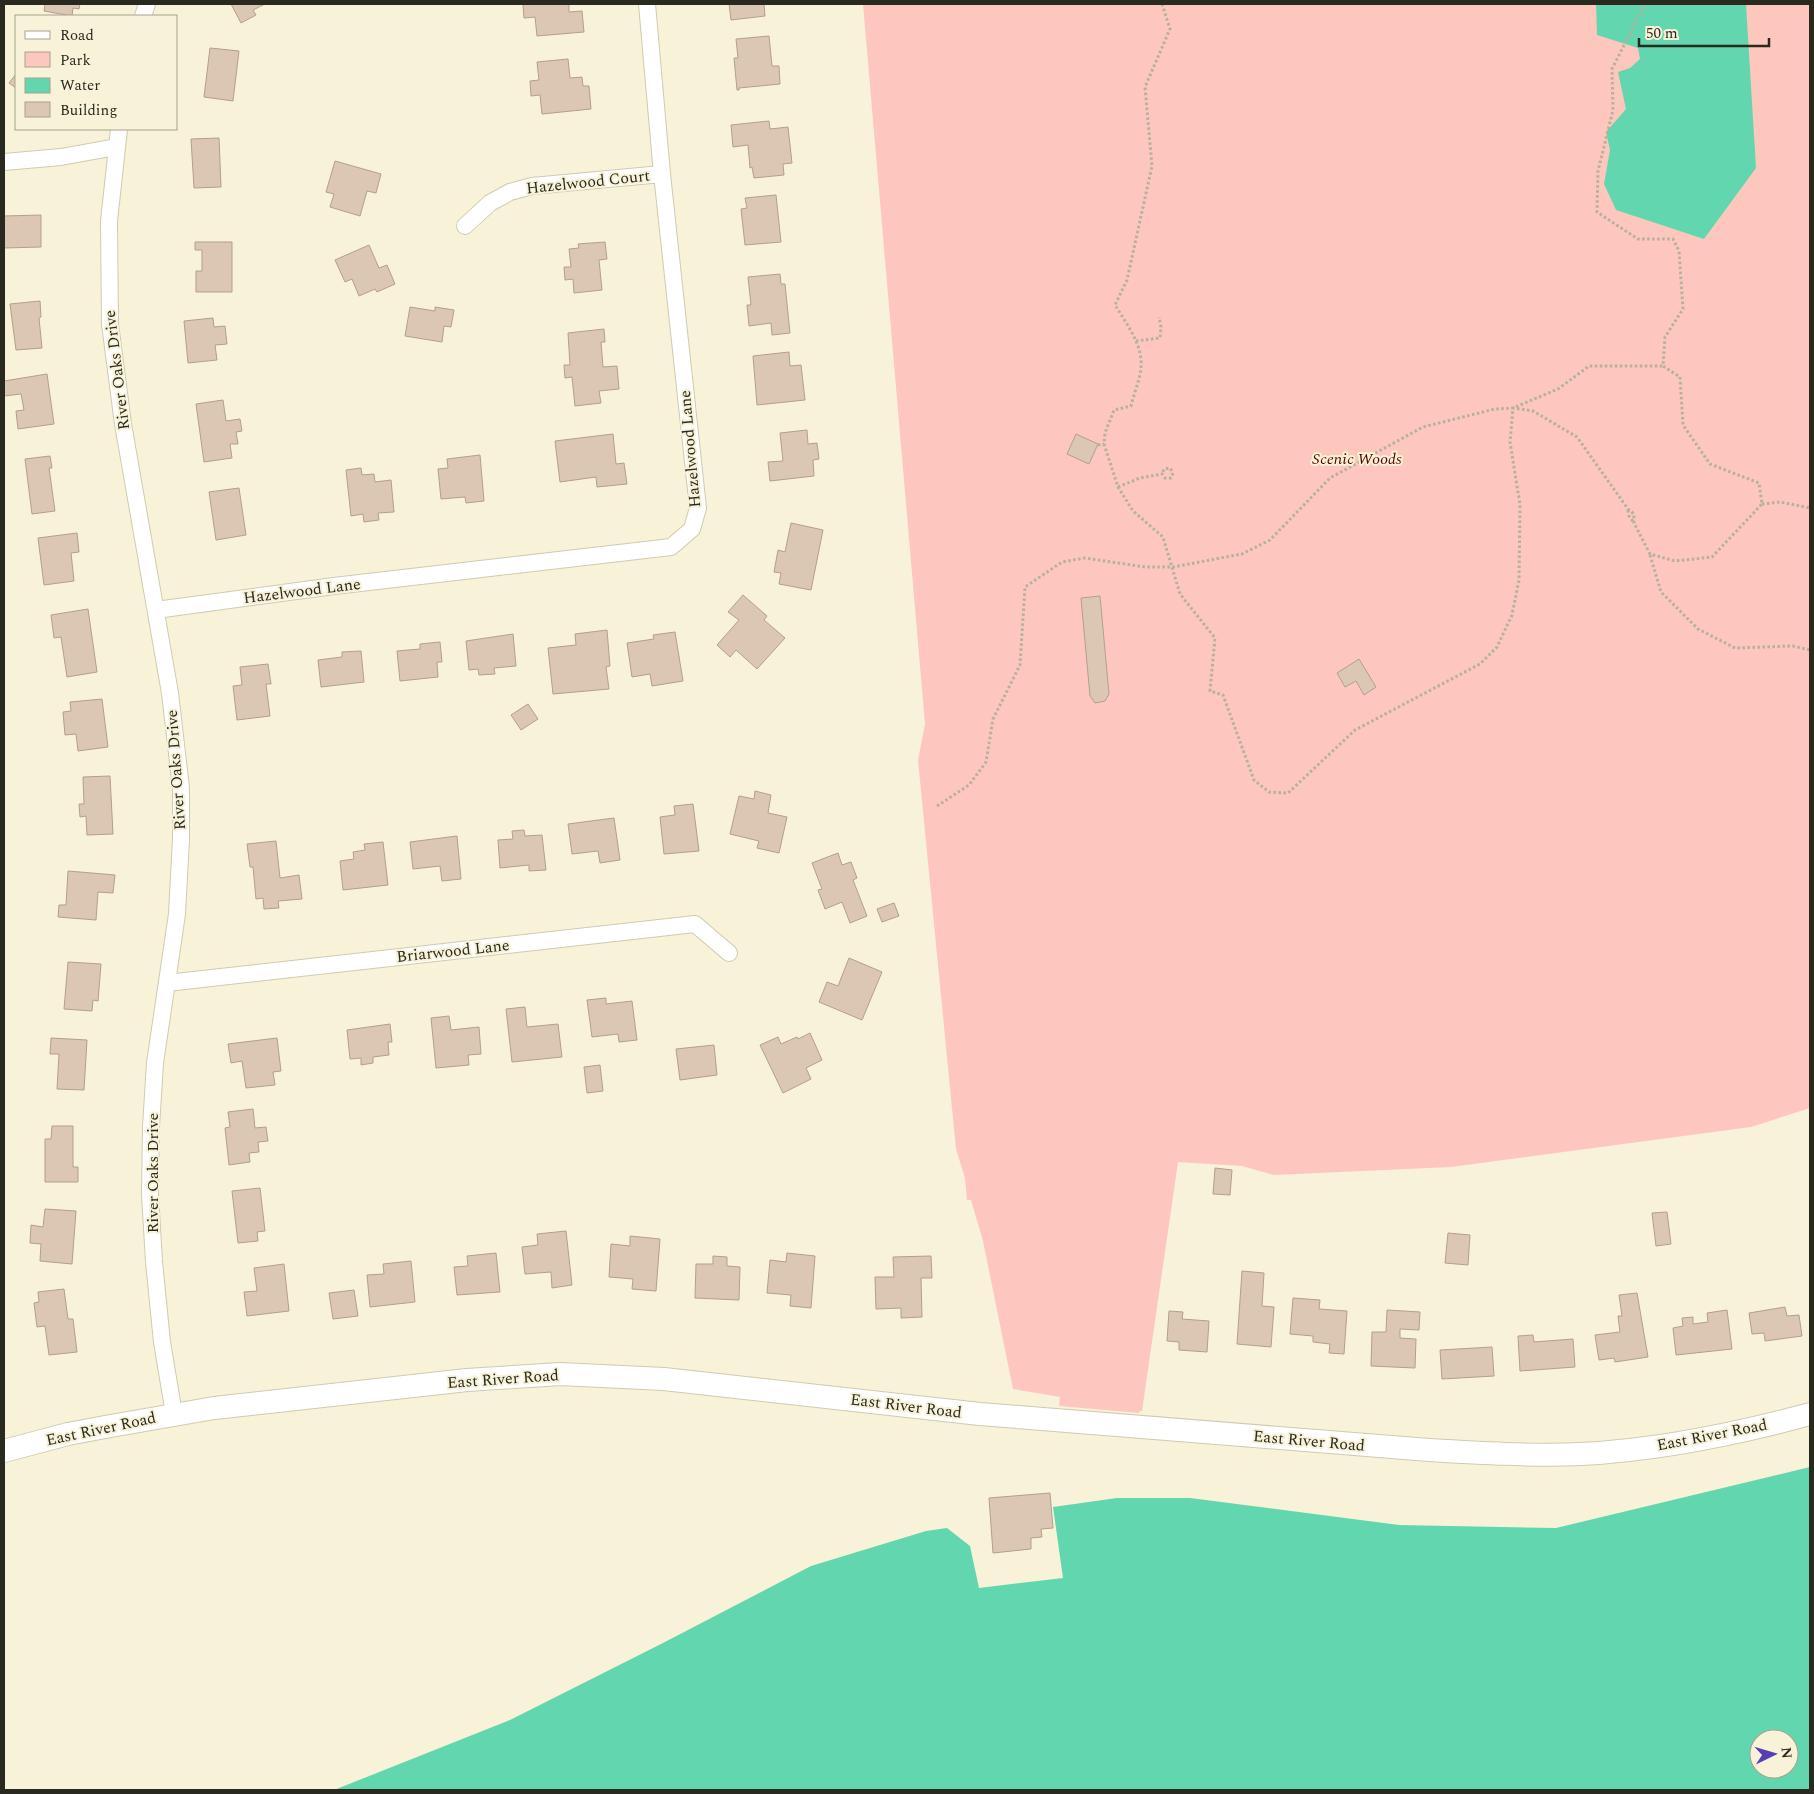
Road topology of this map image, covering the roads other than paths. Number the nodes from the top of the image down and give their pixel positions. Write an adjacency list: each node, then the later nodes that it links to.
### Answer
1 (646, 4): 5 (street, Hazelwood Lane)
2 (119, 130): 3 (street, River Oaks Drive)
3 (116, 146): 4 (street); 7 (street, River Oaks Drive)
4 (4, 162)
5 (662, 174): 6 (street, Hazelwood Court); 7 (street, Hazelwood Lane)
6 (465, 226)
7 (156, 610): 9 (street, River Oaks Drive)
8 (729, 953): 9 (street, Briarwood Lane)
9 (167, 983): 10 (street, River Oaks Drive)
10 (174, 1414): 11 (main road, East River Road); 12 (main road, East River Road)
11 (1810, 1414)
12 (4, 1451)

